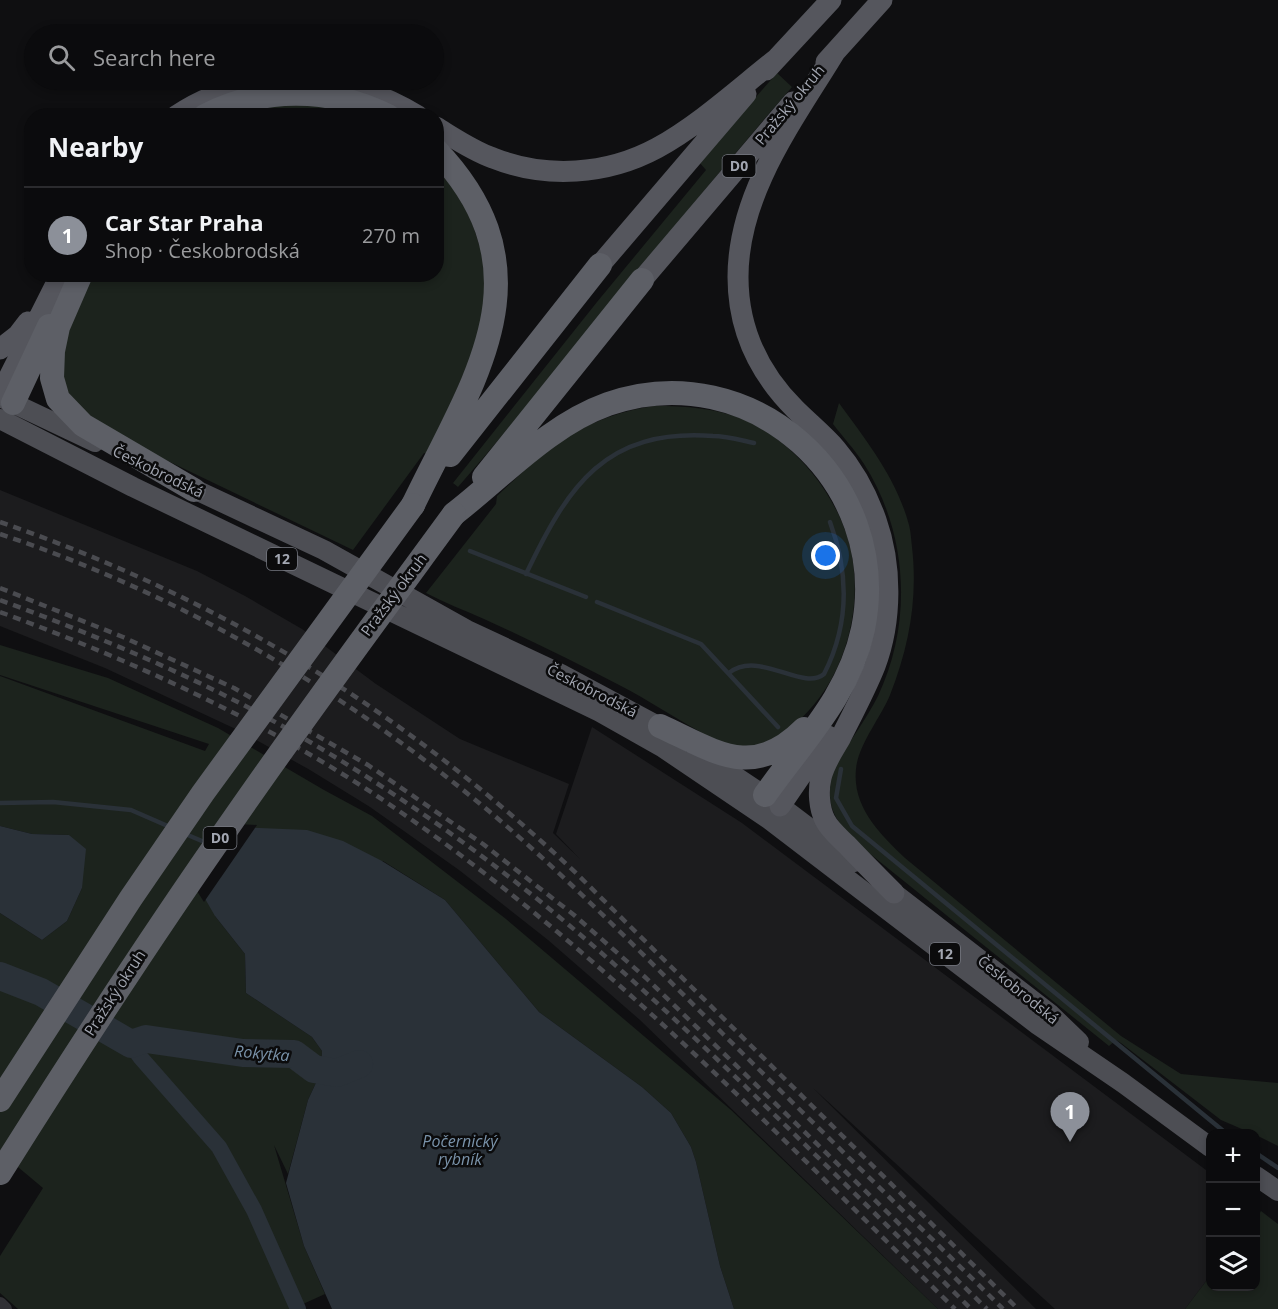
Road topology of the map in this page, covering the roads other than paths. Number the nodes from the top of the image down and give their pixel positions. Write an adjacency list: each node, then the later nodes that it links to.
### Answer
1 (831, 0): 4 (highway)
2 (882, 0): 3 (highway)
3 (835, 52): 14 (highway, Pražský okruh / D0); 24 (highway)
4 (775, 60): 11 (highway); 13 (highway, D0)
5 (230, 90): 7 (highway)
6 (360, 90): 10 (highway)
7 (190, 108)
8 (224, 108): 9 (highway)
9 (368, 108)
10 (401, 108)
11 (444, 132)
12 (444, 159): 21 (highway)
13 (600, 265): 21 (highway, D0)
14 (642, 280): 23 (highway, Pražský okruh / D0)
15 (54, 282): 19 (highway)
16 (57, 282): 20 (highway)
17 (70, 282): 20 (highway)
18 (78, 282): 22 (highway)
19 (0, 350)
20 (3, 407): 22 (main road, Českobrodská); 27 (main road, Českobrodská / 12)
21 (430, 477): 30 (highway, D0, bridge)
22 (194, 490): 26 (main road, Českobrodská)
23 (463, 506): 25 (highway); 32 (highway, Pražský okruh / D0, bridge)
24 (875, 665): 27 (highway); 28 (highway)
25 (847, 680): 26 (highway); 27 (highway)
26 (660, 726): 27 (main road, Českobrodská / 12)
27 (767, 808): 28 (main road, Českobrodská / 12); 29 (main road, Českobrodská / 12)
28 (894, 893): 29 (main road, Českobrodská / 12)
29 (1122, 1083): 31 (main road, Českobrodská / 12)
30 (0, 1100)
31 (1206, 1144)
32 (0, 1173)
33 (1260, 1179): 34 (main road)
34 (1278, 1191)
35 (0, 1304): 36 (street)
36 (5, 1309)

